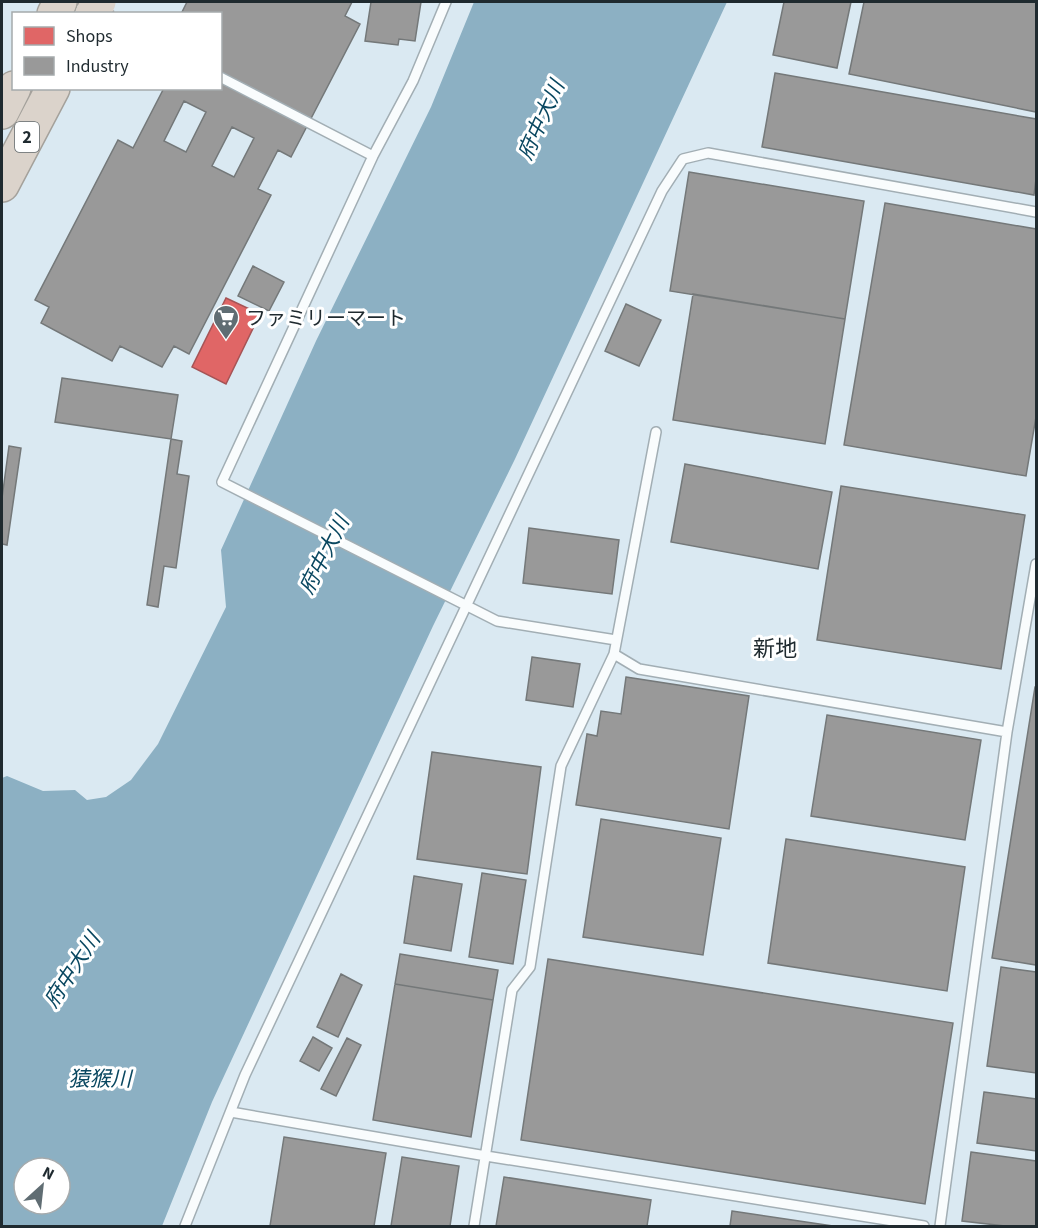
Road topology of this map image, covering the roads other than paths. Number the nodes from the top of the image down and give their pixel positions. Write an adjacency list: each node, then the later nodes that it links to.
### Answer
1 (446, 2): 8 (lane)
2 (78, 6): 3 (lane)
3 (94, 12)
4 (222, 78): 8 (lane)
5 (13, 90): 7 (highway, 2)
6 (52, 90): 9 (highway, 2)
7 (2, 112)
8 (373, 156): 13 (lane)
9 (7, 177)
10 (1036, 212): 13 (lane)
11 (656, 432): 14 (lane)
12 (1036, 564): 16 (lane)
13 (467, 607): 14 (lane); 17 (lane)
14 (616, 640): 15 (lane)
15 (614, 654): 16 (lane); 18 (lane)
16 (1007, 732): 22 (lane)
17 (231, 1112): 18 (lane); 19 (lane)
18 (486, 1156): 20 (lane); 21 (lane)
19 (185, 1227)
20 (474, 1227)
21 (924, 1227)
22 (940, 1227)

